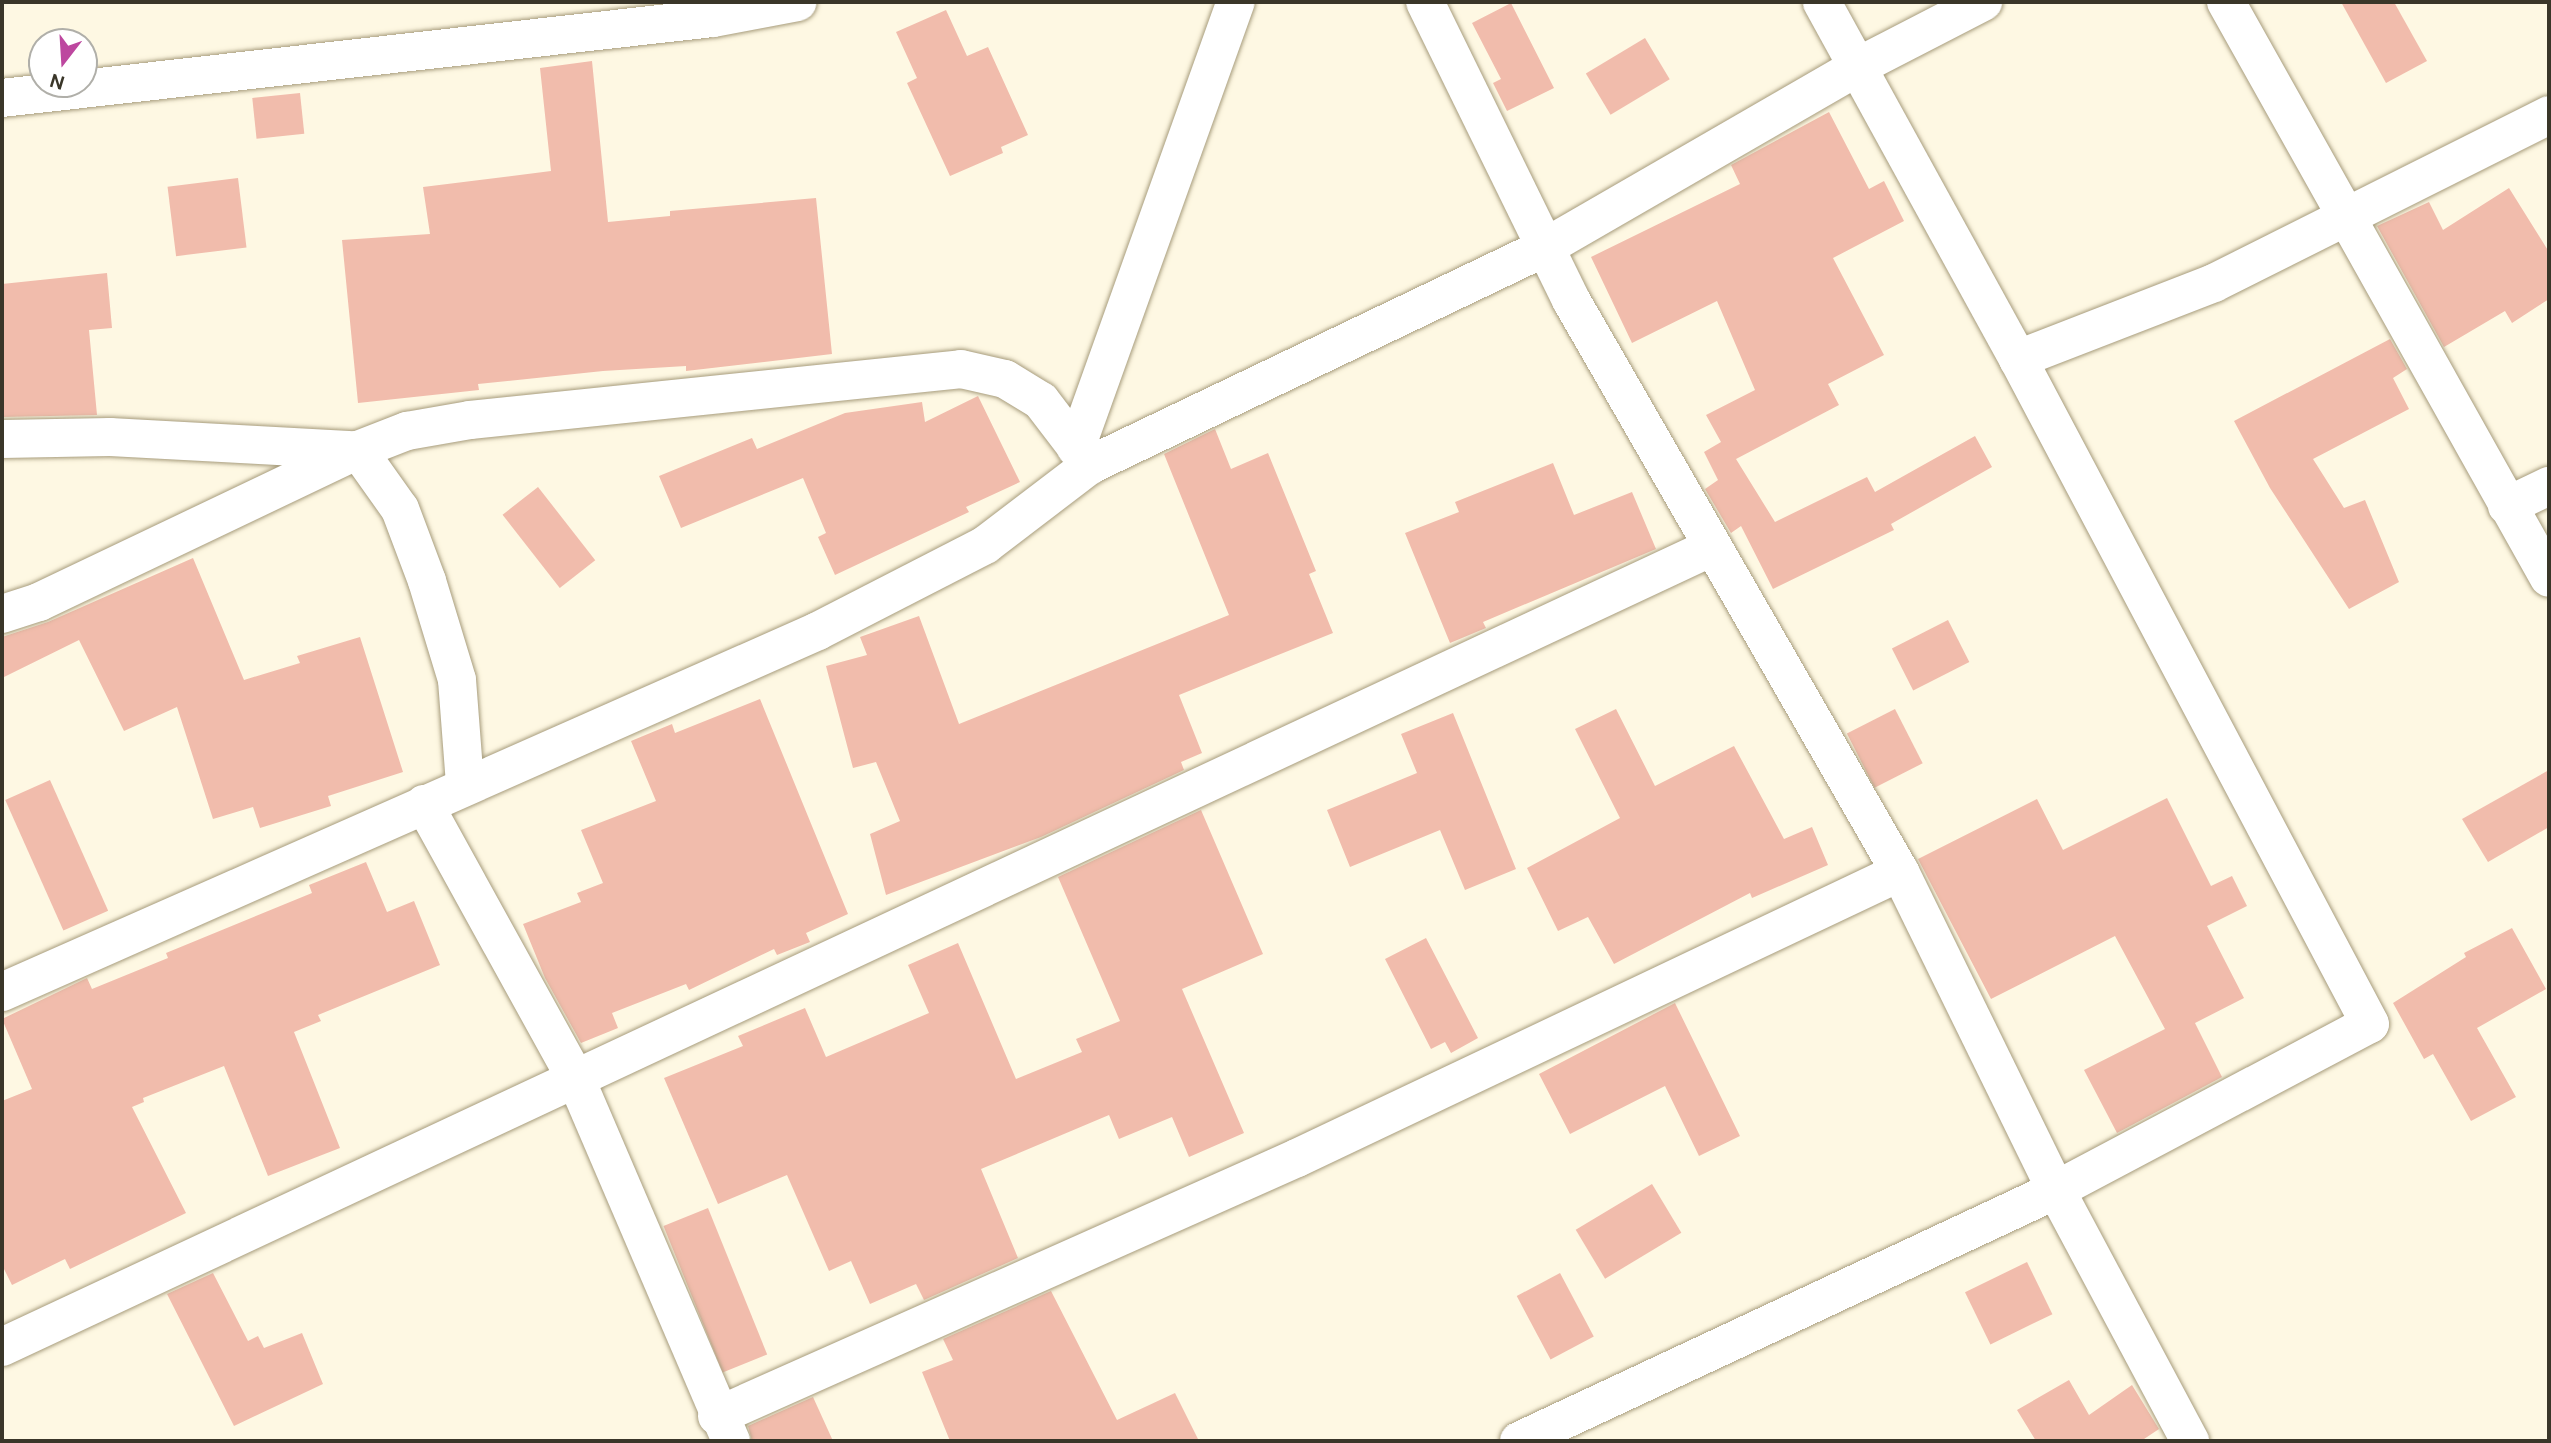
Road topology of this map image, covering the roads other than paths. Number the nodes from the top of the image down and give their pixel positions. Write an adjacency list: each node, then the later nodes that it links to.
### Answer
1 (798, 2): 8 (street)
2 (1236, 2): 15 (street)
3 (1425, 2): 11 (street)
4 (1822, 2): 7 (street)
5 (1983, 2): 7 (street)
6 (2226, 2): 10 (street)
7 (1857, 67): 11 (street); 12 (street)
8 (2, 98)
9 (2549, 115): 10 (street)
10 (2345, 220): 12 (street); 17 (street)
11 (1544, 248): 15 (street); 18 (street)
12 (2018, 359): 26 (street)
13 (2, 439): 14 (street)
14 (358, 450): 15 (street); 20 (street); 21 (street)
15 (1083, 457): 21 (street)
16 (2549, 486): 17 (street)
17 (2507, 506): 19 (street)
18 (1710, 548): 23 (street); 25 (street)
19 (2549, 578)
20 (2, 614)
21 (465, 784): 22 (street)
22 (424, 804): 24 (street); 25 (street)
23 (1900, 872): 26 (street); 28 (street)
24 (2, 992)
25 (575, 1077): 27 (street); 28 (street)
26 (2056, 1190): 29 (street); 30 (street)
27 (2, 1347)
28 (724, 1429)
29 (1519, 1441)
30 (2190, 1441)

